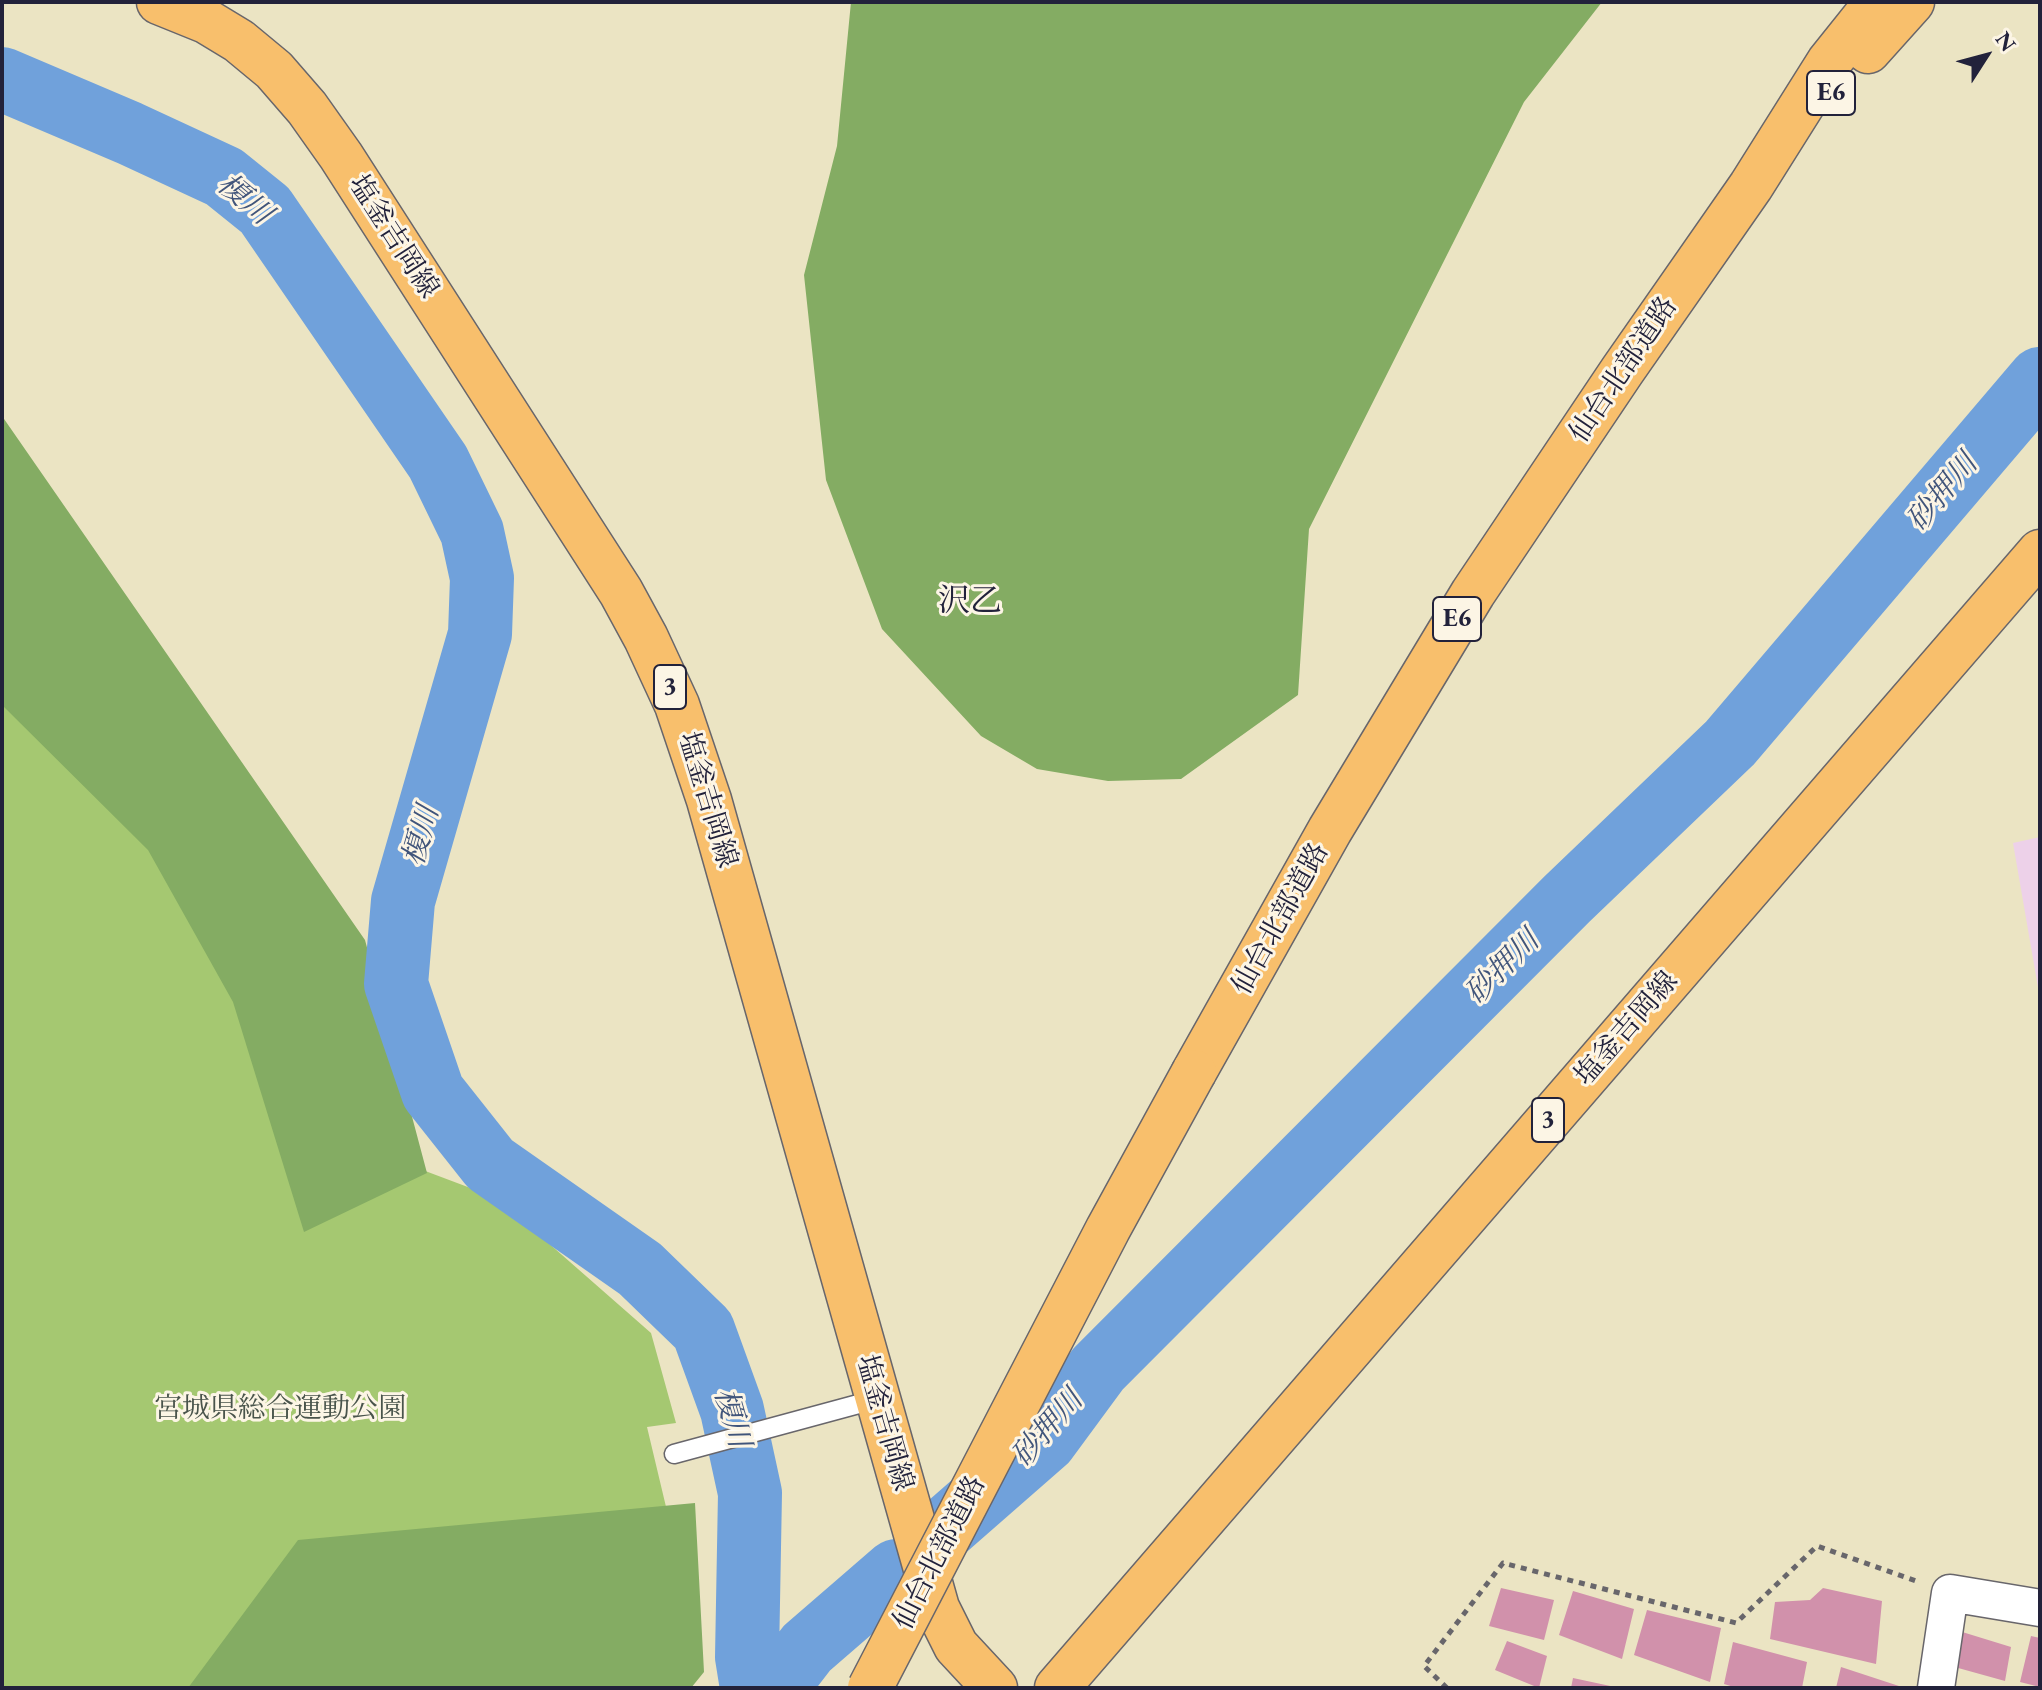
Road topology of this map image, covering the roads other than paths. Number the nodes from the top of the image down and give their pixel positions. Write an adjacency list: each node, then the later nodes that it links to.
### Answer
1 (159, 2): 6 (main road, 塩釜吉岡線 / 3)
2 (1877, 2): 4 (main road, 仙台北部道路 / E6)
3 (1912, 2): 4 (main road, 仙台北部道路 / E6)
4 (1751, 186): 9 (main road, 仙台北部道路 / E6, bridge)
5 (2040, 552): 11 (main road, 塩釜吉岡線 / 3)
6 (877, 1399): 7 (lane); 10 (main road, 塩釜吉岡線 / 3)
7 (674, 1454)
8 (2040, 1608): 12 (street)
9 (870, 1688)
10 (995, 1688)
11 (1057, 1688)
12 (1936, 1688)

